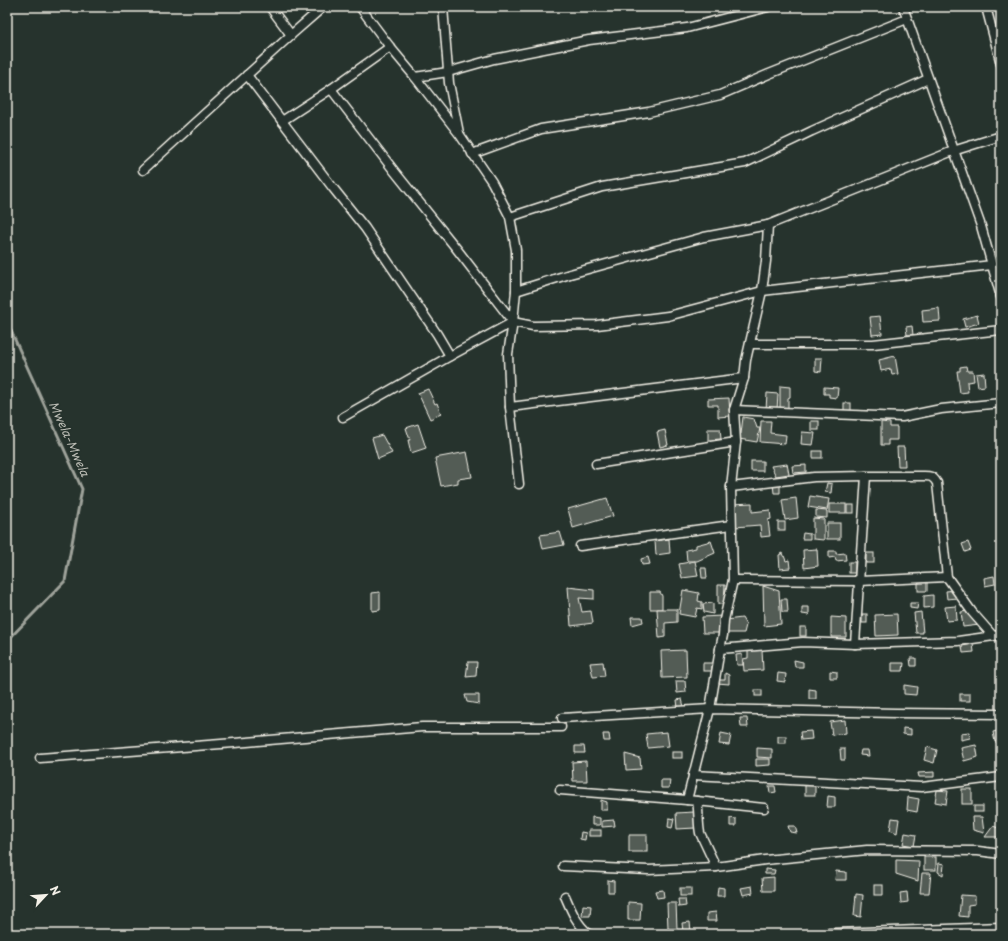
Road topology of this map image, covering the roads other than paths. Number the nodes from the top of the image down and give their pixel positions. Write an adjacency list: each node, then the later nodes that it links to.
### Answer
1 (270, 7): 9 (street)
2 (323, 7): 9 (street)
3 (360, 7): 11 (street)
4 (442, 7): 13 (street)
5 (768, 7): 13 (street)
6 (903, 7): 8 (street)
7 (986, 7): 10 (street)
8 (907, 19): 16 (street); 22 (street)
9 (291, 35): 14 (street)
10 (997, 36): 12 (street)
11 (390, 47): 15 (street); 17 (street)
12 (1001, 64)
13 (448, 72): 15 (street); 19 (street)
14 (247, 75): 18 (street); 23 (street)
15 (415, 77): 19 (street)
16 (928, 79): 21 (street); 24 (street)
17 (331, 89): 18 (street); 30 (street)
18 (282, 121): 33 (street)
19 (460, 135): 22 (street)
20 (1001, 136): 21 (street)
21 (954, 151): 25 (street); 26 (street)
22 (472, 154): 24 (street)
23 (143, 170)
24 (510, 217): 27 (street)
25 (768, 225): 27 (street); 28 (street)
26 (992, 265): 28 (street); 29 (street)
27 (516, 291): 30 (street)
28 (762, 291): 30 (street); 32 (street)
29 (1001, 296)
30 (513, 322): 33 (street); 36 (street)
31 (1001, 330): 32 (street)
32 (750, 344): 34 (street)
33 (450, 356): 38 (street)
34 (744, 378): 36 (street); 37 (street)
35 (1001, 403): 37 (street)
36 (510, 407): 42 (street)
37 (734, 410): 39 (street)
38 (343, 417)
39 (736, 442): 40 (street); 43 (street)
40 (596, 464)
41 (866, 476): 43 (street); 46 (street); 48 (street)
42 (518, 484)
43 (730, 487): 44 (street)
44 (731, 525): 45 (street); 47 (street)
45 (580, 546)
46 (947, 577): 48 (street); 49 (street)
47 (733, 580): 48 (street); 51 (street)
48 (859, 581): 50 (street)
49 (997, 635): 50 (street)
50 (855, 644): 51 (street)
51 (720, 649): 52 (street)
52 (710, 709): 53 (street); 54 (street); 57 (street)
53 (1001, 714)
54 (562, 718)
55 (561, 727): 56 (street)
56 (40, 758)
57 (693, 776): 58 (street); 60 (street)
58 (1001, 777)
59 (560, 790): 60 (street)
60 (687, 800): 61 (street)
61 (697, 801): 62 (street); 65 (street)
62 (764, 808)
63 (1001, 854): 65 (street)
64 (563, 866): 65 (street)
65 (716, 867)
66 (565, 896): 68 (street)
67 (1001, 927): 69 (street)
68 (589, 934)
69 (808, 934)

